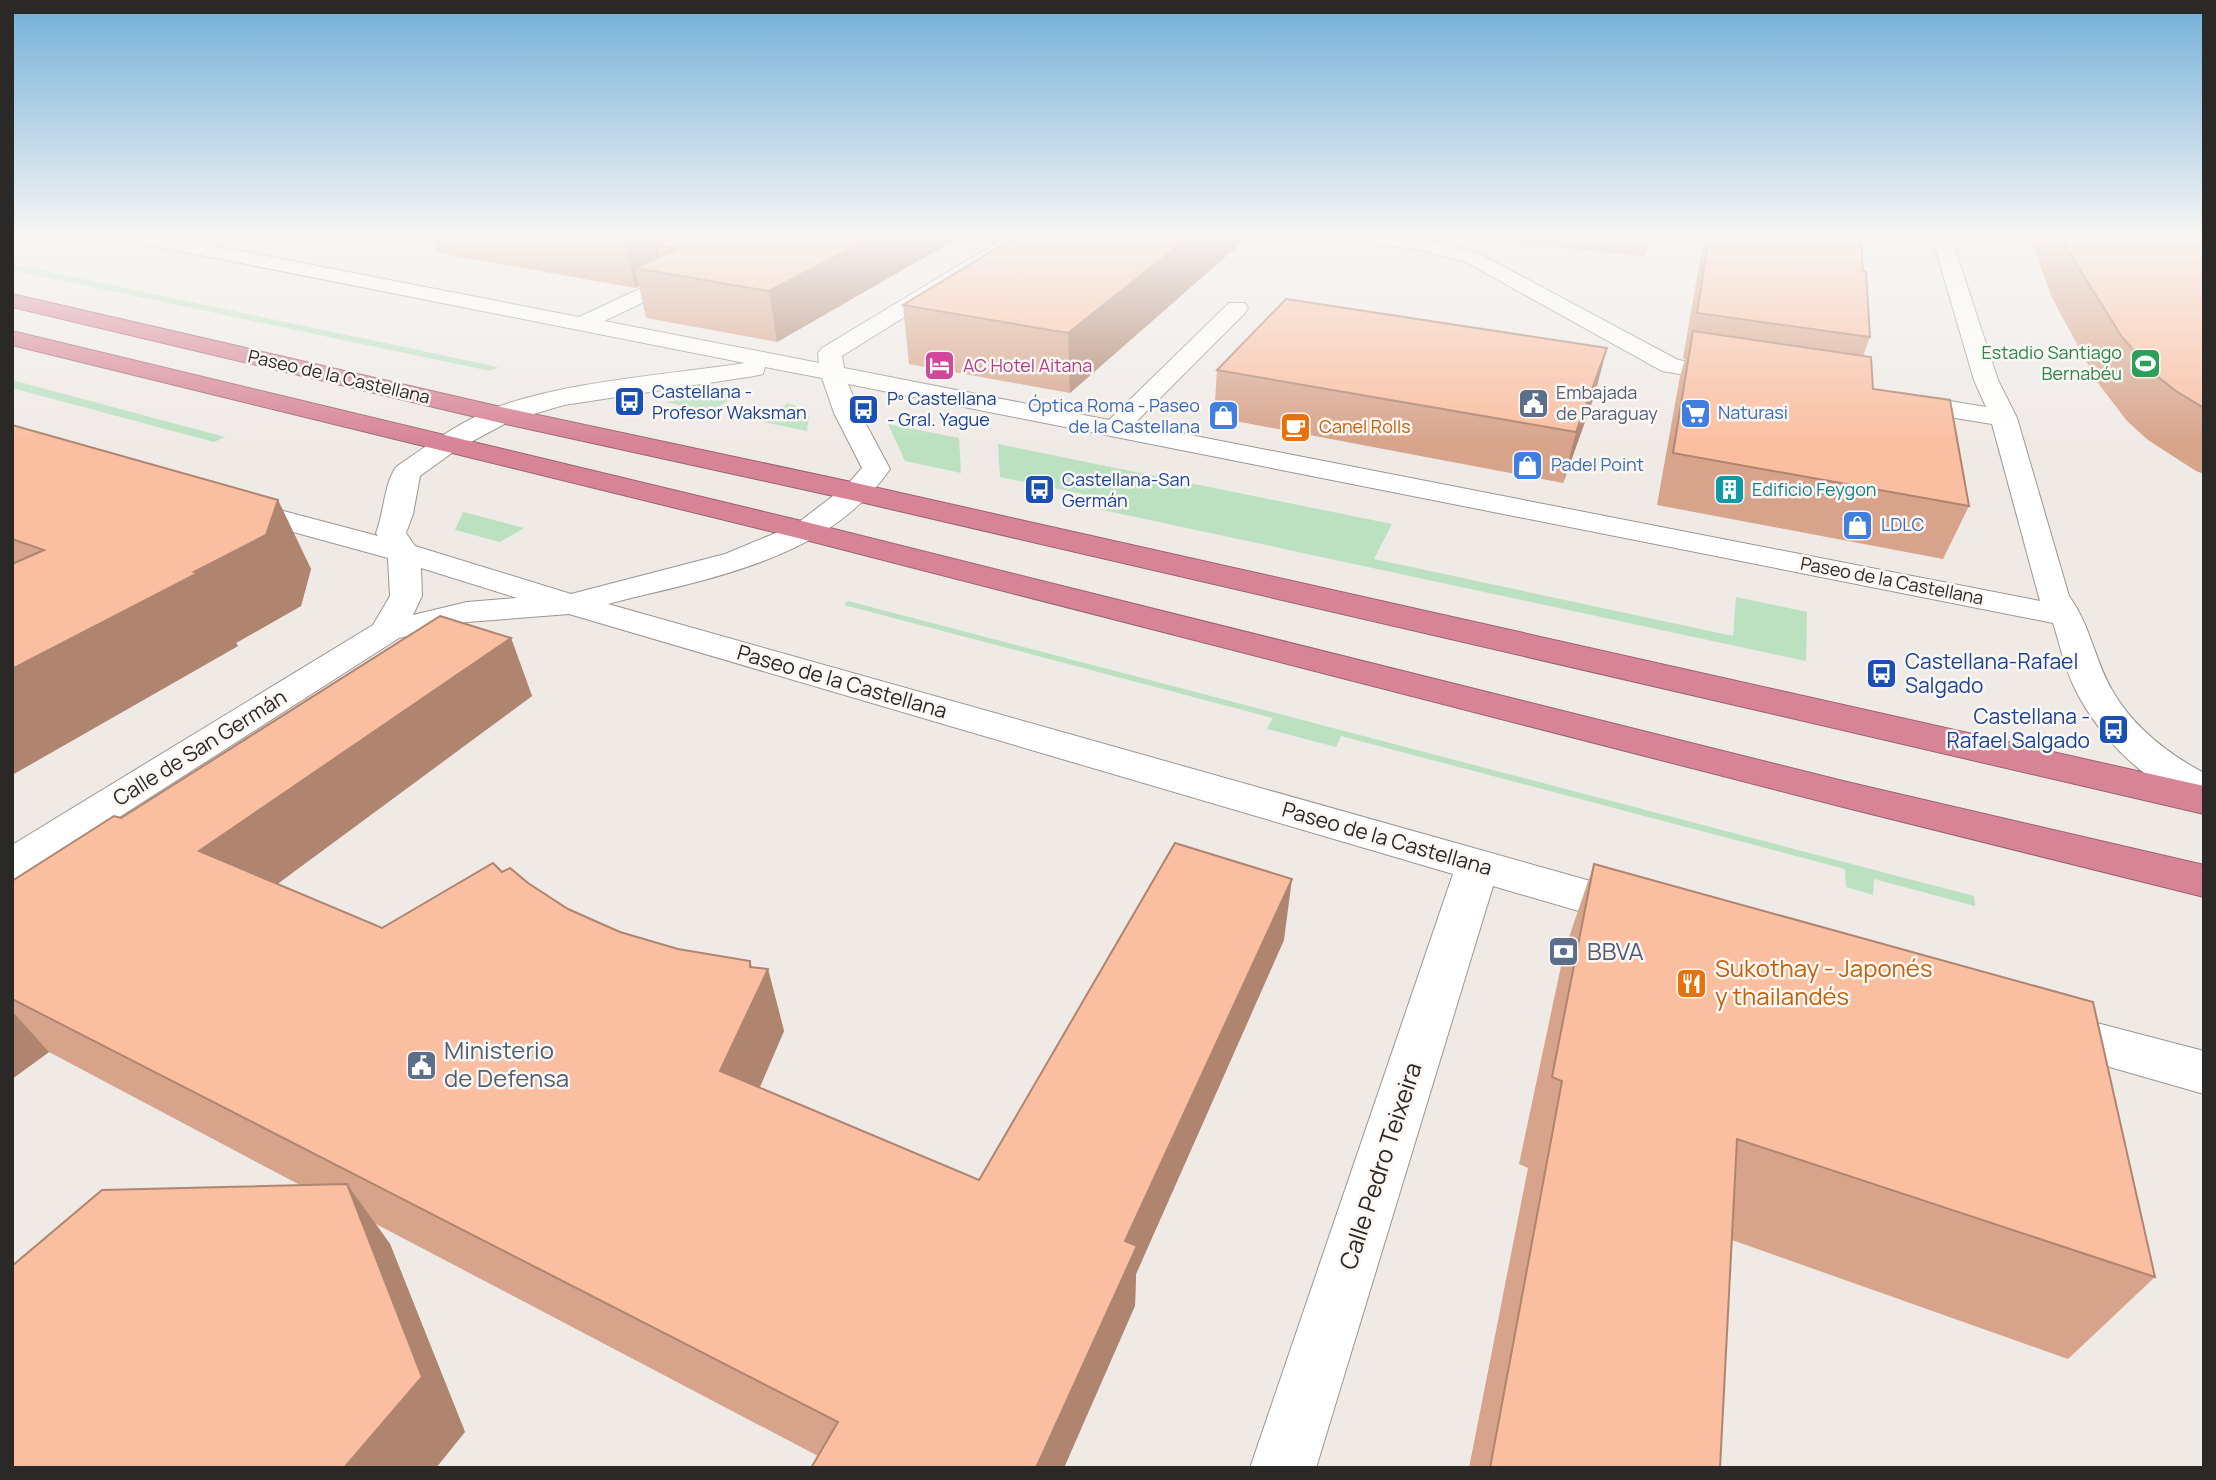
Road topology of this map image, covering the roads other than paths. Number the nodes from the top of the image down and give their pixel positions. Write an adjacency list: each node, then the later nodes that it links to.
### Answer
1 (38, 306): 14 (highway, Paseo de la Castellana)
2 (491, 306): 8 (street, Paseo de la Castellana)
3 (620, 306): 8 (street)
4 (906, 306): 11 (street)
5 (1561, 306): 12 (street)
6 (1963, 306): 15 (street)
7 (1237, 307): 16 (street)
8 (582, 324): 10 (street, Paseo de la Castellana)
9 (12, 338): 17 (highway, Paseo de la Castellana)
10 (791, 365): 11 (street, Paseo de la Castellana); 14 (street, Paseo de la Castellana)
11 (831, 372): 16 (street, Paseo de la Castellana); 18 (street)
12 (1749, 378)
13 (1879, 397): 15 (street)
14 (502, 415): 17 (street, Paseo de la Castellana); 18 (highway, Paseo de la Castellana)
15 (2004, 418): 23 (street)
16 (1115, 428): 23 (street, Paseo de la Castellana)
17 (446, 444): 20 (highway, Paseo de la Castellana); 21 (street, Paseo de la Castellana)
18 (856, 492): 20 (street); 26 (highway, Paseo de la Castellana)
19 (210, 499): 21 (street, Paseo de la Castellana)
20 (806, 531): 22 (street); 29 (highway, Paseo de la Castellana)
21 (404, 553): 22 (street, Paseo de la Castellana); 24 (street)
22 (570, 604): 24 (street, Calle de San Germán); 28 (street, Paseo de la Castellana)
23 (2067, 616): 25 (street)
24 (387, 631): 27 (street, Calle de San Germán)
25 (2204, 792)
26 (2204, 800)
27 (12, 865)
28 (1478, 865): 30 (street, Paseo de la Castellana); 33 (street, Calle Pedro Teixeira)
29 (2204, 881)
30 (1663, 919)
31 (2018, 1022): 32 (street)
32 (2204, 1073)
33 (1283, 1468)

